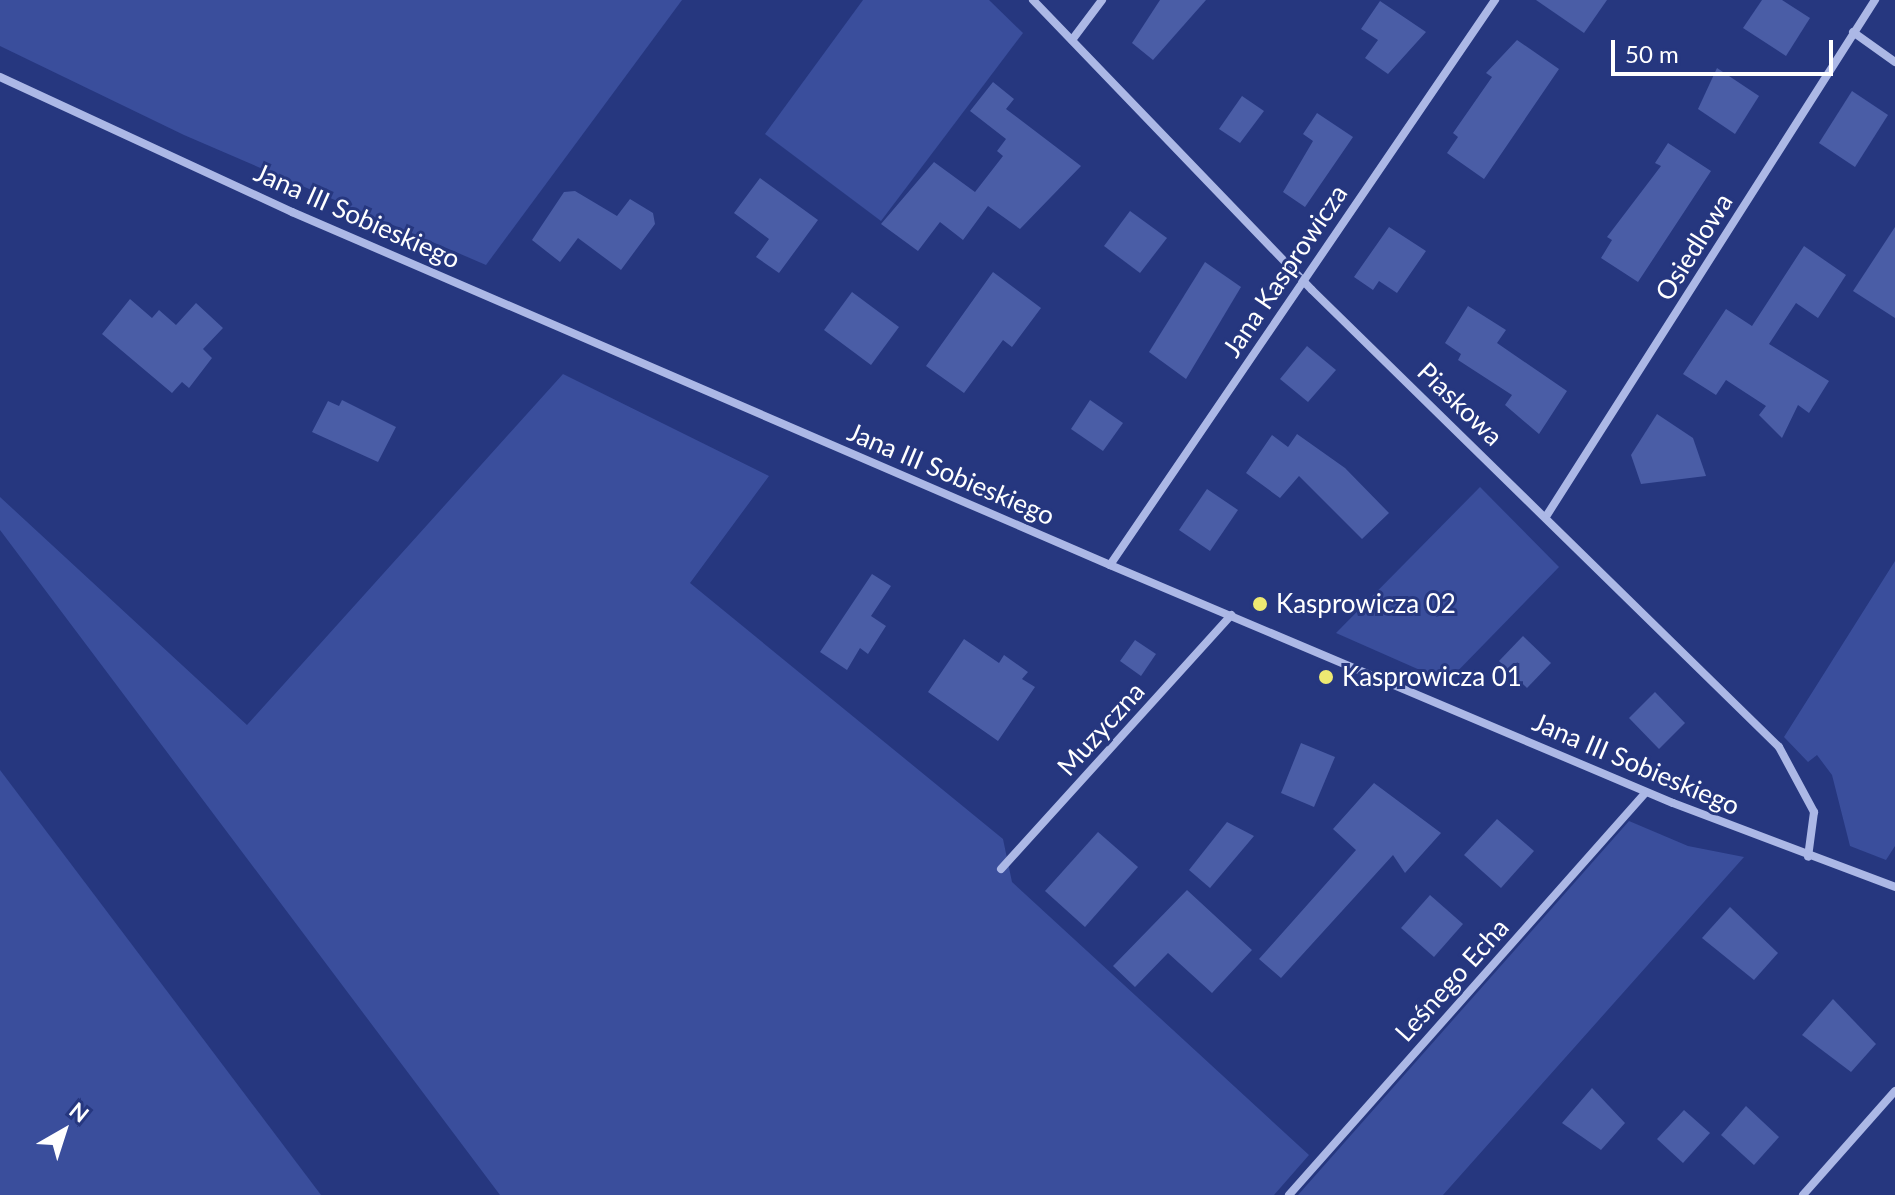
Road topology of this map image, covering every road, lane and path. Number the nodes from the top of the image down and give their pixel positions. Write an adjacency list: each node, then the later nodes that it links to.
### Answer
1 (1033, 0): 6 (street, Piaskowa)
2 (1102, 0): 6 (street)
3 (1495, 0): 9 (street, Jana Kasprowicza)
4 (1875, 0): 5 (street, Osiedlowa)
5 (1853, 32): 7 (street); 10 (street, Osiedlowa)
6 (1072, 40): 9 (street, Piaskowa)
7 (1895, 62)
8 (0, 77): 11 (street, Jana III Sobieskiego)
9 (1303, 280): 10 (street, Piaskowa); 11 (street, Jana Kasprowicza)
10 (1547, 515): 14 (street, Piaskowa)
11 (1110, 565): 12 (street, Jana III Sobieskiego)
12 (1231, 615): 13 (street, Jana III Sobieskiego); 15 (street, Muzyczna)
13 (1646, 792): 14 (street, Jana III Sobieskiego); 18 (street, Leśnego Echa)
14 (1808, 857): 16 (street, Jana III Sobieskiego)
15 (1001, 869)
16 (1895, 887)
17 (1895, 1091): 19 (street)
18 (1289, 1195)
19 (1803, 1195)

